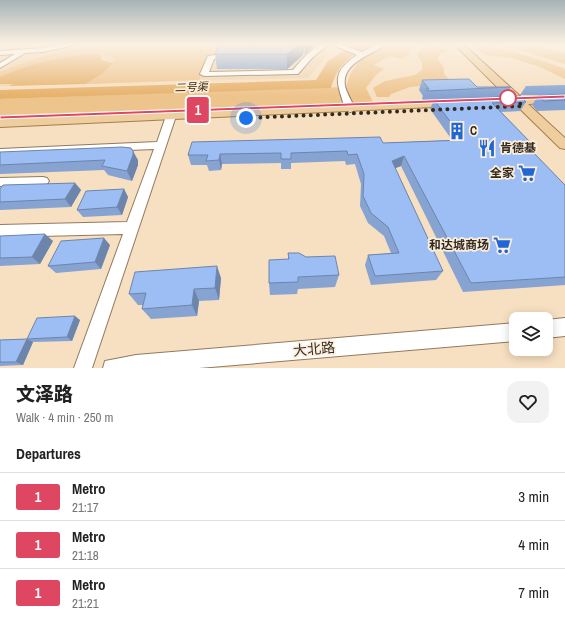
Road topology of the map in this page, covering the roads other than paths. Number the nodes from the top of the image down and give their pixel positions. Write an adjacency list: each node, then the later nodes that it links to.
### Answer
1 (210, 61): 2 (street)
2 (304, 61)
3 (353, 61): 9 (street)
4 (476, 61): 6 (main road)
5 (565, 99): 6 (main road)
6 (520, 103): 7 (main road); 8 (main road); 14 (main road)
7 (565, 104)
8 (492, 105)
9 (350, 109): 10 (main road); 10 (main road)
10 (170, 118): 11 (main road); 12 (main road); 13 (street)
11 (0, 123)
12 (0, 128)
13 (161, 145): 15 (street); 18 (street)
14 (565, 145)
15 (0, 152)
16 (43, 181): 17 (street)
17 (1, 184)
18 (132, 228): 19 (street); 23 (street)
19 (0, 231)
20 (565, 328): 21 (street)
21 (553, 329)
22 (509, 333): 24 (street, 大北路)
23 (83, 368)
24 (112, 368)

